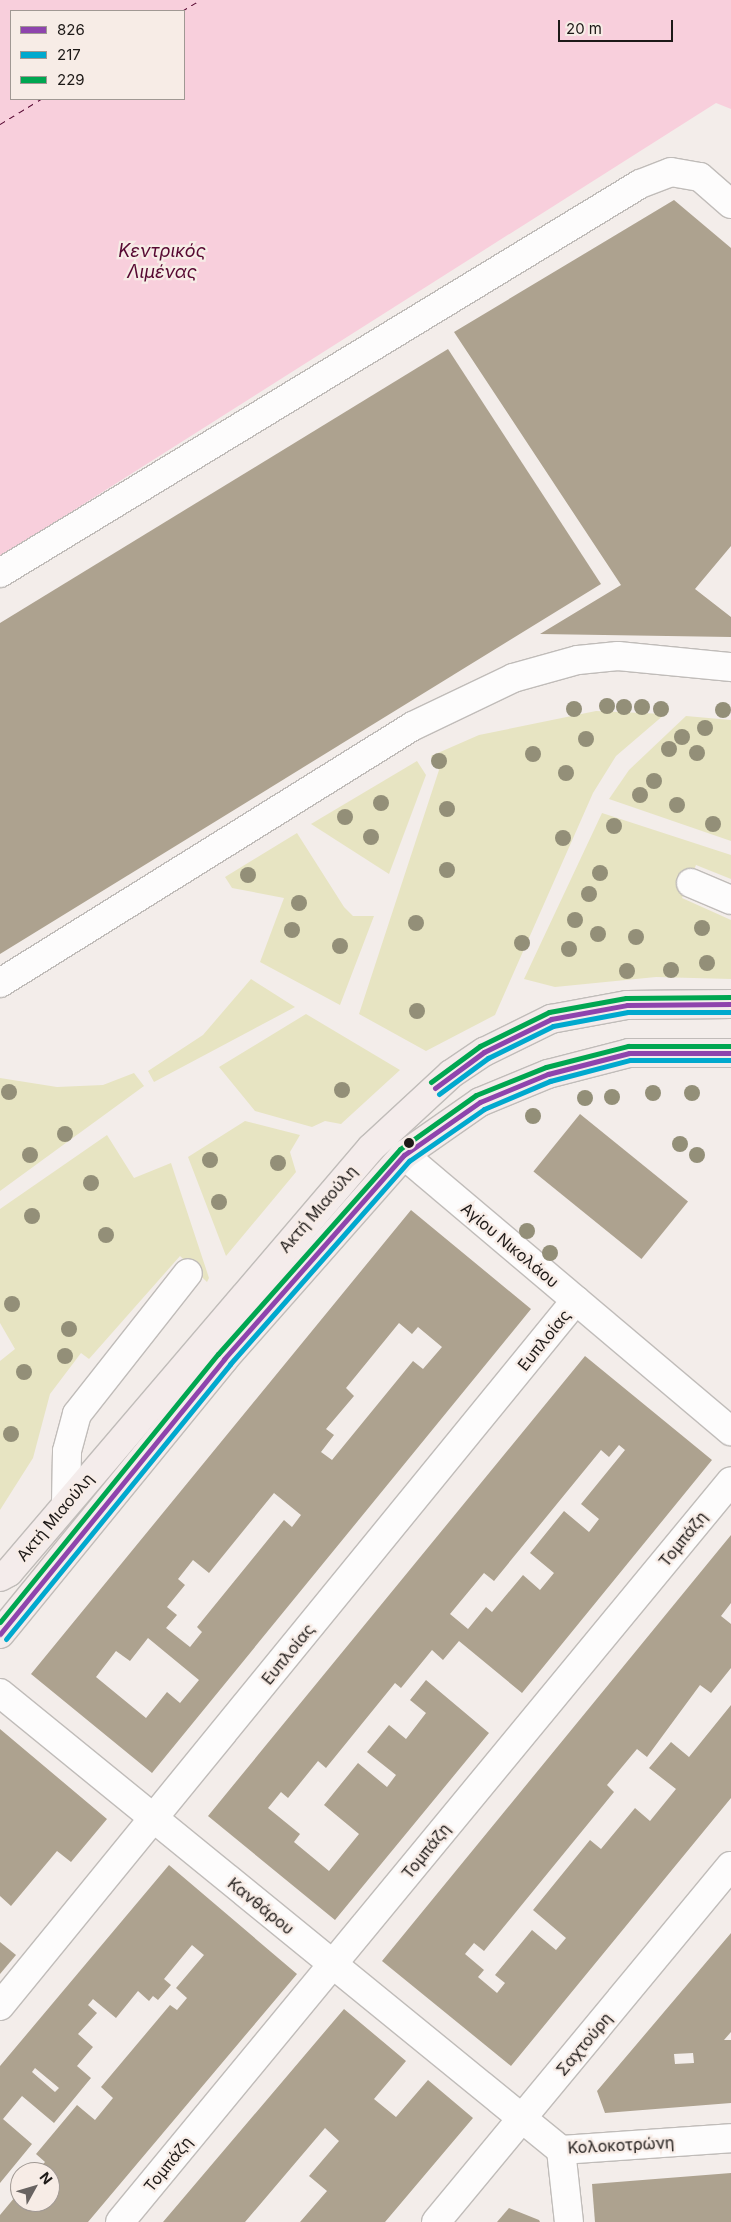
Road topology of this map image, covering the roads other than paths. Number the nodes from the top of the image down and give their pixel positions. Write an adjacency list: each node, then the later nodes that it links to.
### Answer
1 (700, 177): 2 (street); 3 (street); 4 (street)
2 (731, 190)
3 (731, 204)
4 (0, 572)
5 (731, 667): 8 (street)
6 (691, 883): 7 (street)
7 (731, 900)
8 (0, 983)
9 (731, 1004): 16 (main road, Ακτή Μιαούλη)
10 (731, 1053): 11 (main road, Ακτή Μιαούλη)
11 (404, 1155): 13 (street, Αγίου Νικολάου); 18 (main road, Ακτή Μιαούλη)
12 (188, 1274): 16 (street)
13 (576, 1300): 14 (street, Αγίου Νικολάου); 20 (street, Ευπλοίας)
14 (731, 1431)
15 (731, 1480): 22 (street, Τομπάζη)
16 (66, 1504): 17 (main road, Ακτή Μιαούλη)
17 (0, 1577)
18 (0, 1634)
19 (0, 1693): 20 (street, Κανθάρου)
20 (154, 1819): 22 (street, Κανθάρου); 23 (street, Ευπλοίας)
21 (731, 1866): 24 (street, Σαχτούρη)
22 (333, 1964): 24 (street, Κανθάρου); 27 (street, Τομπάζη)
23 (0, 2006)
24 (522, 2118): 26 (street, Κολοκοτρώνη); 28 (street, Σαχτούρη)
25 (731, 2138): 26 (street, Κολοκοτρώνη)
26 (561, 2150): 29 (street)
27 (120, 2222)
28 (436, 2222)
29 (569, 2222)

